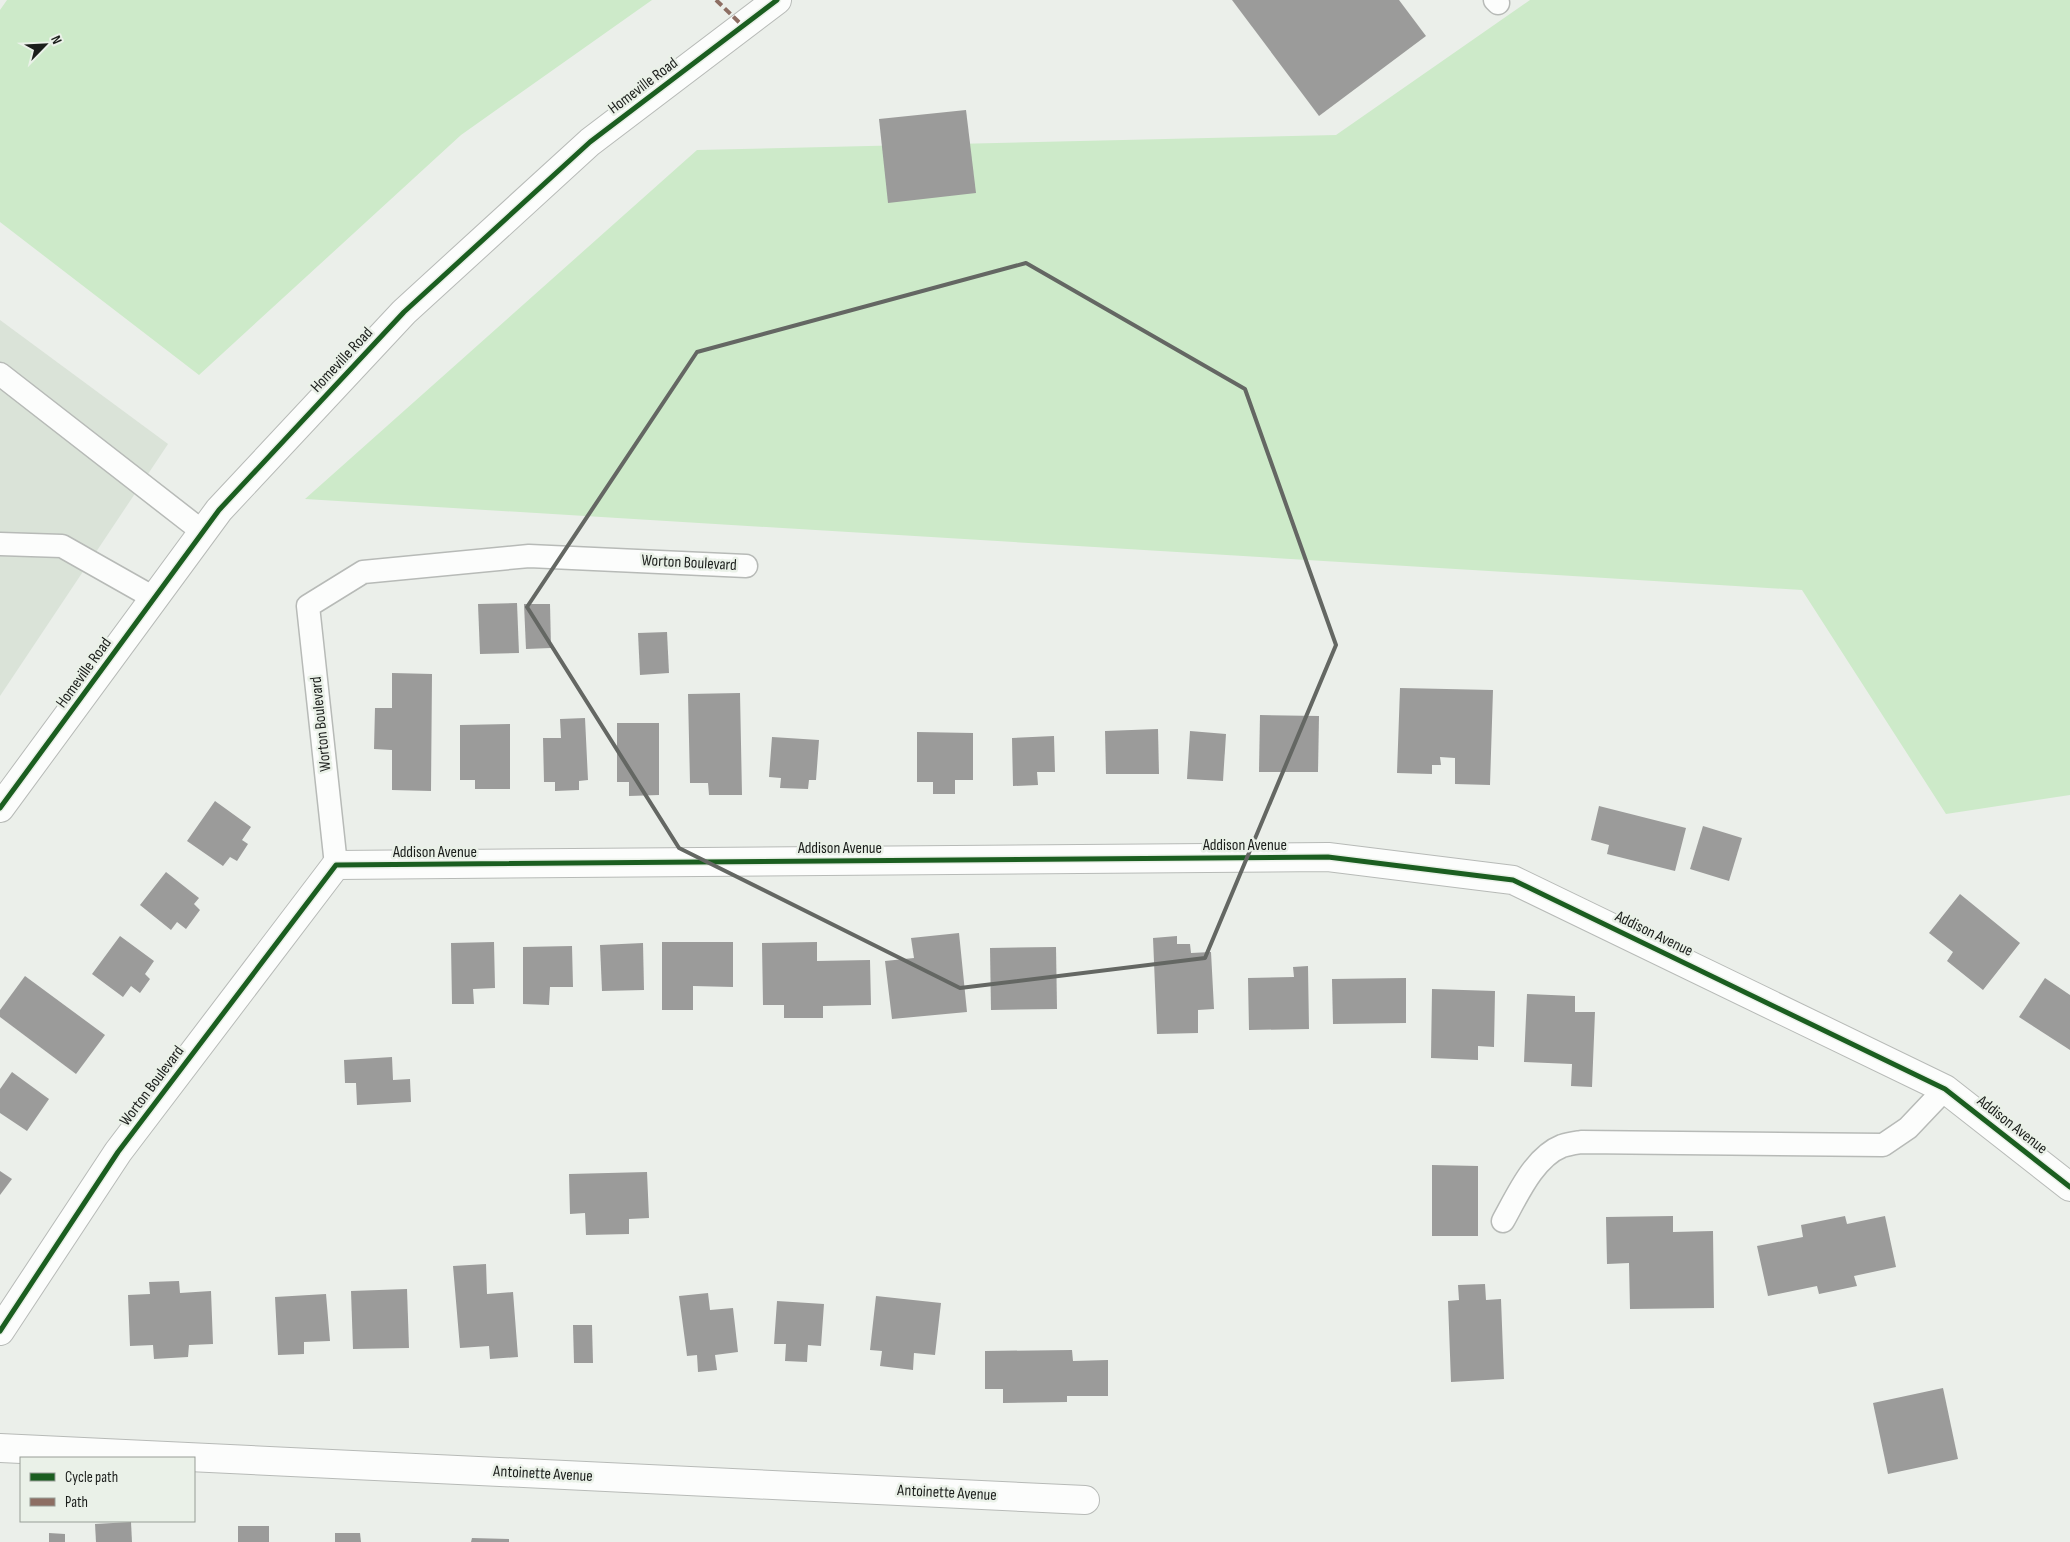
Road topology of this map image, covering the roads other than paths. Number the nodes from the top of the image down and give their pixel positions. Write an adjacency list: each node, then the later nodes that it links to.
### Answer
1 (777, 0): 3 (street, Homeville Road)
2 (0, 374): 3 (lane)
3 (203, 532): 6 (street, Homeville Road)
4 (0, 544): 6 (lane)
5 (746, 566): 8 (lane, Worton Boulevard)
6 (154, 598): 7 (street, Homeville Road)
7 (0, 808)
8 (336, 865): 9 (street, Addison Avenue); 12 (street, Worton Boulevard)
9 (1944, 1088): 10 (street, Addison Avenue); 11 (lane)
10 (2070, 1186)
11 (1503, 1221)
12 (0, 1331)
13 (0, 1448): 14 (street, Antoinette Avenue)
14 (188, 1457)
15 (195, 1457): 16 (street, Antoinette Avenue)
16 (1086, 1500)

